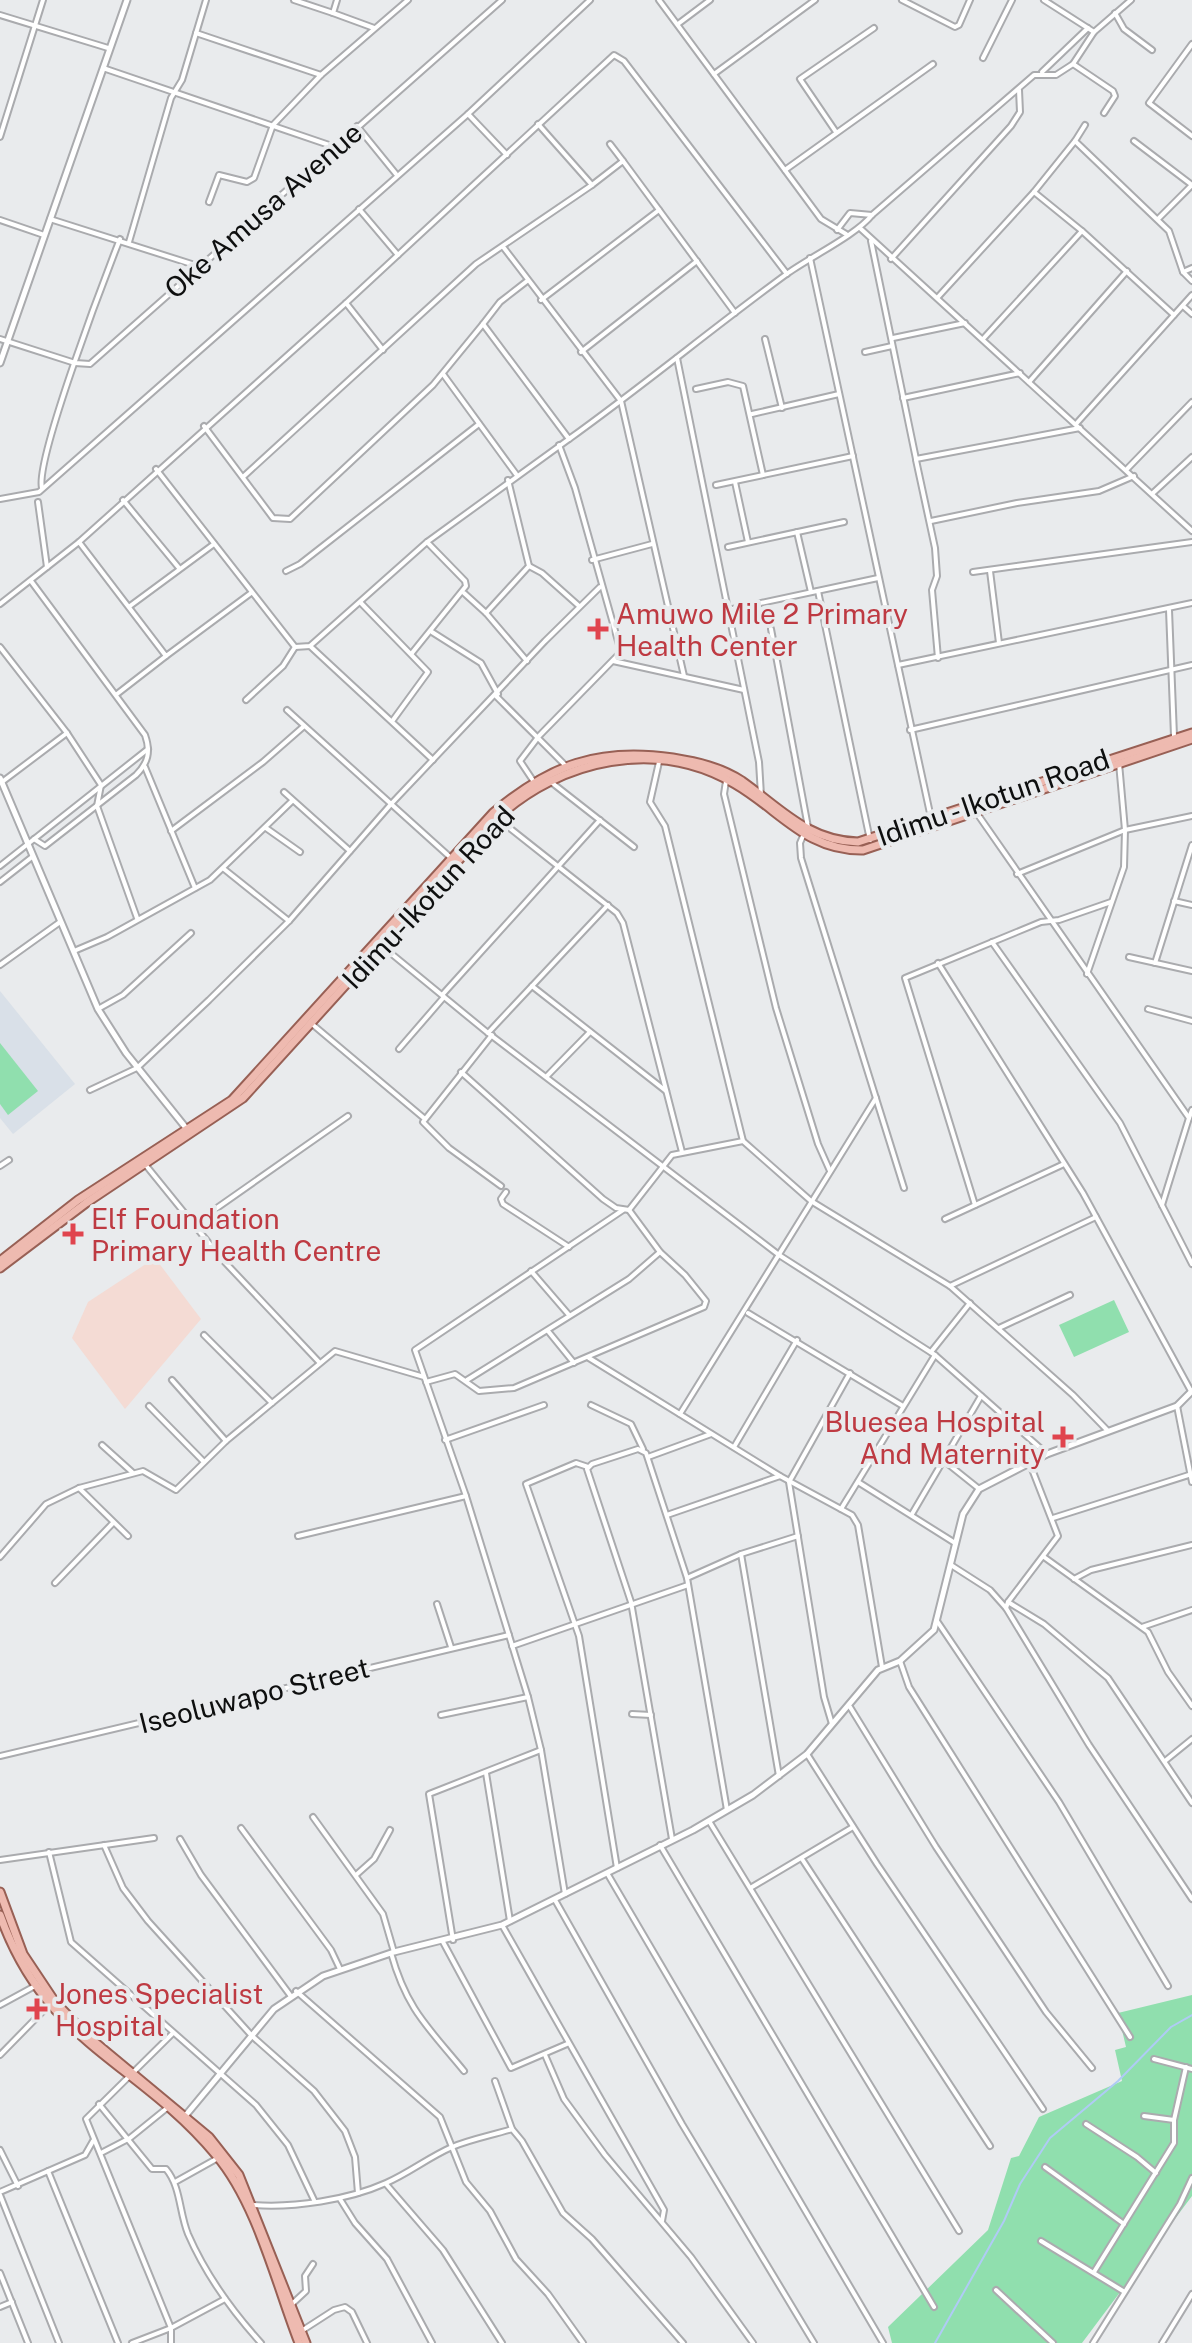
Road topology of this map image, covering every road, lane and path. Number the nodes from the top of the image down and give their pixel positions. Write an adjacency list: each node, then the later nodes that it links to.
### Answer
1 (43, 0): 21 (street)
2 (127, 0): 28 (street)
3 (206, 0): 26 (street)
4 (294, 0): 17 (street)
5 (337, 0): 17 (street)
6 (408, 0): 22 (street)
7 (502, 0): 44 (street, Oke Amusa Avenue)
8 (590, 0): 40 (street)
9 (659, 0): 20 (street)
10 (710, 0): 20 (street)
11 (815, 0): 35 (street)
12 (902, 0): 13 (street)
13 (970, 0)
14 (1012, 0): 30 (street)
15 (1044, 0): 24 (street)
16 (1131, 0): 18 (street)
17 (333, 13): 22 (street)
18 (1115, 13): 25 (street); 29 (street)
19 (0, 15): 21 (street)
20 (678, 24): 35 (street)
21 (35, 25): 28 (street); 47 (street)
22 (375, 28): 36 (street)
23 (874, 28): 45 (street)
24 (1088, 28): 25 (street); 34 (street)
25 (1094, 32): 32 (street)
26 (196, 33): 36 (street); 38 (street)
27 (1192, 44): 46 (street)
28 (108, 48): 33 (street)
29 (1152, 50)
30 (983, 58)
31 (933, 64): 45 (street)
32 (1073, 64): 34 (street); 39 (street)
33 (103, 68): 38 (street); 63 (street)
34 (1042, 72): 37 (street)
35 (714, 74): 54 (street)
36 (321, 75): 42 (street)
37 (1019, 90): 62 (street); 77 (street)
38 (175, 91): 42 (street); 73 (street)
39 (1104, 113)
40 (468, 114): 52 (street); 55 (street)
41 (538, 124): 52 (street); 56 (street); 83 (street)
42 (273, 125): 51 (street); 59 (street)
43 (1085, 125): 48 (street)
44 (357, 126): 51 (street, Oke Amusa Avenue); 55 (street)
45 (836, 132): 54 (street)
46 (1192, 136)
47 (0, 137)
48 (1075, 141): 58 (street); 64 (street)
49 (1134, 141): 57 (street)
50 (610, 144): 53 (street)
51 (335, 147): 79 (street, Oke Amusa Avenue)
52 (507, 155): 75 (street)
53 (623, 161): 56 (street); 61 (street)
54 (785, 170): 67 (street)
55 (397, 175): 60 (street)
56 (592, 185): 74 (street)
57 (1192, 185): 64 (street)
58 (1034, 192): 68 (street); 87 (street)
59 (209, 202)
60 (359, 209): 75 (street); 135 (street)
61 (659, 210): 78 (street); 88 (street)
62 (872, 215): 66 (street); 67 (street)
63 (50, 219): 70 (street); 71 (street)
64 (1158, 219): 82 (street)
65 (0, 220): 70 (street)
66 (861, 229): 69 (street); 72 (street)
67 (837, 230): 69 (street)
68 (1082, 231): 81 (street); 99 (street)
69 (846, 234): 76 (street)
70 (44, 235): 100 (street)
71 (120, 239): 73 (street); 107 (street)
72 (870, 239): 77 (street); 96 (street)
73 (129, 242): 79 (street)
74 (504, 248): 84 (street); 102 (street)
75 (398, 255): 89 (street)
76 (810, 258): 83 (street); 112 (street)
77 (891, 259): 87 (street)
78 (697, 261): 91 (street); 103 (street)
79 (198, 266): 107 (street, Oke Amusa Avenue)
80 (1192, 268): 82 (street)
81 (1127, 271): 93 (street); 110 (street)
82 (1183, 272): 85 (street)
83 (787, 274): 91 (street)
84 (527, 281): 88 (street); 95 (street)
85 (1192, 281)
86 (1192, 295): 90 (street)
87 (938, 297): 94 (street)
88 (541, 300): 103 (street)
89 (346, 303): 102 (street); 119 (street)
90 (1183, 306): 92 (street); 93 (street)
91 (736, 314): 105 (street)
92 (1192, 314)
93 (1174, 315): 120 (street)
94 (965, 323): 96 (street); 99 (street)
95 (483, 324): 109 (street); 121 (street)
96 (892, 338): 101 (street)
97 (0, 339): 100 (street)
98 (765, 339): 116 (street)
99 (983, 339): 108 (street)
100 (7, 342): 106 (street); 107 (street)
101 (892, 346): 104 (street); 113 (street)
102 (383, 350): 131 (street)
103 (581, 352): 114 (street)
104 (865, 352)
105 (677, 358): 114 (street); 170 (street)
106 (0, 363)
107 (75, 363): 135 (street)
108 (1020, 373): 110 (street); 113 (street)
109 (443, 374): 118 (street); 131 (street)
110 (1029, 382): 120 (street)
111 (696, 389): 117 (street)
112 (839, 394): 116 (street); 123 (street)
113 (903, 398): 125 (street)
114 (621, 401): 121 (street); 149 (street)
115 (1192, 402): 127 (street)
116 (782, 408): 117 (street)
117 (752, 414): 129 (street)
118 (479, 424): 128 (street); 155 (street)
119 (204, 426): 126 (street); 131 (street)
120 (1078, 426): 125 (street); 127 (street)
121 (569, 439): 122 (street)
122 (559, 445): 128 (street); 151 (street)
123 (853, 456): 129 (street); 158 (street)
124 (1192, 457): 136 (street)
125 (916, 459): 140 (street)
126 (156, 469): 138 (street); 148 (street)
127 (1127, 470): 130 (street)
128 (516, 474): 132 (street)
129 (763, 475): 133 (street)
130 (1134, 476): 136 (street); 140 (street)
131 (243, 477)
132 (508, 480): 145 (street); 152 (street)
133 (735, 481): 134 (street); 146 (street)
134 (716, 485)
135 (43, 488): 137 (street)
136 (1152, 494): 142 (street)
137 (0, 499)
138 (123, 500): 144 (street); 154 (street)
139 (38, 502): 153 (street)
140 (931, 521): 181 (street)
141 (844, 522): 143 (street)
142 (1192, 531)
143 (797, 532): 146 (street); 162 (street)
144 (79, 542): 153 (street); 168 (street)
145 (427, 542): 164 (street); 165 (street)
146 (748, 542): 150 (street)
147 (1192, 542): 156 (street)
148 (214, 544): 154 (street); 163 (street)
149 (652, 544): 151 (street); 187 (street)
150 (728, 547)
151 (592, 560): 160 (street)
152 (529, 566): 169 (street); 172 (street)
153 (47, 568): 159 (street)
154 (179, 568): 168 (street)
155 (286, 571)
156 (990, 571): 157 (street); 175 (street)
157 (973, 572)
158 (878, 578): 161 (street); 184 (street)
159 (31, 581): 167 (street); 189 (street)
160 (600, 587): 169 (street); 183 (street)
161 (818, 591): 162 (street); 228 (street)
162 (811, 592): 170 (street)
163 (251, 593): 178 (street); 180 (street)
164 (464, 593): 172 (street); 174 (street)
165 (361, 603): 176 (street); 179 (street)
166 (1192, 603): 171 (street)
167 (0, 604)
168 (130, 606): 180 (street)
169 (579, 606): 182 (street)
170 (728, 610): 188 (street)
171 (1169, 610): 175 (street); 186 (street)
172 (486, 613): 182 (street)
173 (771, 629): 226 (street)
174 (431, 631): 179 (street); 190 (street)
175 (999, 643): 181 (street)
176 (310, 646): 178 (street); 193 (street)
177 (0, 647): 196 (street)
178 (295, 647): 191 (street)
179 (412, 654): 193 (street)
180 (166, 656): 189 (street)
181 (938, 658): 184 (street)
182 (527, 661): 190 (street)
183 (613, 661): 187 (street); 197 (street)
184 (898, 665): 195 (street)
185 (1192, 665): 186 (street)
186 (1170, 670): 195 (street); 198 (street)
187 (684, 676): 188 (street)
188 (745, 690): 214 (street)
189 (116, 694): 200 (street)
190 (497, 695): 197 (street); 202 (street)
191 (246, 700)
192 (287, 710): 194 (street)
193 (393, 720): 202 (street)
194 (303, 727): 216 (street); 225 (street)
195 (910, 730): 222 (street)
196 (67, 733): 209 (street); 212 (street)
197 (539, 736): 204 (street); 211 (street)
198 (1174, 736): 199 (main road, Idimu - Ikotun Road); 201 (main road, Idimu - Ikotun Road)
199 (1192, 736): 201 (main road, Idimu-Ikotun Road)
200 (148, 746): 205 (street); 206 (street)
201 (1118, 759): 218 (main road, Idimu-Ikotun Road); 222 (main road, Idimu - Ikotun Road); 224 (street)
202 (433, 760): 216 (street)
203 (665, 761): 204 (main road, Idimu - Ikotun Road); 207 (main road, Idimu-Ikotun Road); 210 (main road, Idimu-Ikotun Road); 214 (main road, Idimu - Ikotun Road); 280 (street)
204 (566, 766): 211 (main road, Idimu - Ikotun Road)
205 (122, 767): 208 (street); 212 (street)
206 (145, 767): 208 (street); 225 (street)
207 (726, 779): 226 (main road, Idimu-Ikotun Road); 287 (street)
208 (130, 780): 217 (street)
209 (0, 781): 229 (street)
210 (549, 781): 220 (main road, Idimu-Ikotun Road); 221 (street)
211 (534, 782): 235 (main road, Idimu - Ikotun Road)
212 (101, 785): 217 (street); 227 (street)
213 (284, 792): 215 (street)
214 (761, 796): 226 (main road, Idimu - Ikotun Road)
215 (292, 801): 223 (street); 232 (street)
216 (392, 803): 232 (street); 235 (street)
217 (97, 806): 227 (street); 246 (street)
218 (976, 812): 226 (main road, Idimu-Ikotun Road); 239 (street)
219 (1192, 816): 224 (street)
220 (497, 818): 237 (street); 252 (main road, Idimu-Ikotun Road)
221 (600, 820): 231 (street); 237 (street)
222 (932, 820): 228 (main road, Idimu - Ikotun Road)
223 (266, 828): 233 (street); 238 (street)
224 (1125, 830): 239 (street); 243 (street)
225 (171, 831): 241 (street)
226 (805, 834): 228 (main road, Idimu - Ikotun Road); 274 (street)
227 (34, 839): 229 (street)
228 (871, 841)
229 (27, 845): 234 (street); 236 (street)
230 (1192, 845): 242 (street)
231 (634, 847)
232 (350, 851): 248 (street)
233 (300, 852)
234 (32, 857): 240 (street); 249 (street)
235 (452, 858): 252 (main road, Idimu - Ikotun Road)
236 (0, 866)
237 (558, 867): 244 (street); 261 (street)
238 (224, 869): 241 (street); 248 (street)
239 (1017, 874): 247 (street)
240 (0, 882)
241 (195, 888): 246 (street)
242 (1174, 901): 245 (street); 256 (street)
243 (1111, 902): 247 (street); 259 (street)
244 (608, 905): 260 (street); 273 (street)
245 (1192, 905)
246 (137, 918): 253 (street)
247 (1048, 920): 251 (street); 259 (street)
248 (289, 921): 269 (street)
249 (60, 922): 253 (street); 257 (street)
250 (191, 933): 262 (street)
251 (992, 942): 255 (street); 293 (street)
252 (380, 944): 261 (street); 265 (main road, Idimu-Ikotun Road); 279 (main road, Idimu - Ikotun Road)
253 (72, 952): 262 (street)
254 (1129, 957): 256 (street)
255 (938, 963): 284 (street); 292 (street)
256 (1155, 963): 258 (street)
257 (0, 965)
258 (1192, 971)
259 (1087, 974): 277 (street)
260 (532, 986): 266 (street); 267 (street)
261 (444, 996): 267 (street); 268 (street)
262 (98, 1009): 269 (street)
263 (1148, 1009): 264 (street)
264 (1192, 1021)
265 (312, 1024): 278 (street); 283 (main road, Idimu-Ikotun Road)
266 (590, 1032): 271 (street); 273 (street)
267 (490, 1034): 270 (street); 271 (street)
268 (399, 1049)
269 (137, 1068): 272 (street); 279 (street)
270 (461, 1072): 278 (street); 294 (street)
271 (546, 1077): 285 (street)
272 (90, 1090)
273 (666, 1091): 281 (street)
274 (876, 1098): 287 (street); 289 (street)
275 (1192, 1110): 277 (street)
276 (348, 1116): 297 (street)
277 (1189, 1118): 293 (street)
278 (425, 1119): 288 (street)
279 (186, 1128): 283 (main road, Idimu - Ikotun Road)
280 (743, 1141): 281 (street); 291 (street)
281 (682, 1152): 285 (street)
282 (9, 1160): 286 (street)
283 (143, 1160): 297 (street); 301 (main road, Idimu - Ikotun Road); 303 (main road, Idimu-Ikotun Road)
284 (1064, 1164): 292 (street); 295 (street)
285 (661, 1165): 294 (street); 300 (street)
286 (0, 1166)
287 (830, 1171): 291 (street)
288 (501, 1186)
289 (904, 1188)
290 (506, 1192): 298 (street)
291 (811, 1201): 300 (street); 305 (street)
292 (975, 1205): 296 (street)
293 (1162, 1205): 302 (street)
294 (626, 1210): 298 (street); 299 (street)
295 (1096, 1217): 305 (street); 322 (street)
296 (945, 1219)
297 (194, 1224): 316 (street)
298 (569, 1247): 304 (street)
299 (660, 1252): 309 (street); 315 (street)
300 (779, 1255): 314 (street); 330 (street)
301 (0, 1261)
302 (1192, 1264)
303 (0, 1268)
304 (531, 1271): 309 (street); 320 (street)
305 (950, 1286): 307 (street)
306 (1070, 1295): 310 (street)
307 (970, 1303): 310 (street); 314 (street)
308 (748, 1313): 313 (street)
309 (569, 1315): 311 (street)
310 (999, 1328): 331 (street)
311 (548, 1331): 317 (street); 321 (street)
312 (204, 1335): 324 (street)
313 (797, 1340): 318 (street); 336 (street)
314 (933, 1354): 323 (street); 328 (street)
315 (589, 1358): 317 (street); 330 (street)
316 (319, 1362): 320 (street); 324 (street)
317 (574, 1363): 321 (street)
318 (850, 1373): 328 (street); 347 (street)
319 (172, 1380): 334 (street)
320 (425, 1380): 321 (street); 333 (street)
321 (467, 1380)
322 (1192, 1391): 329 (street)
323 (981, 1396): 338 (street); 340 (street)
324 (272, 1403): 334 (street)
325 (544, 1405): 333 (street)
326 (591, 1405): 337 (street)
327 (149, 1406): 341 (street)
328 (903, 1406): 348 (street)
329 (1177, 1406): 331 (street); 345 (street)
330 (680, 1414): 332 (street)
331 (1108, 1431): 338 (street)
332 (711, 1434): 336 (street); 339 (street)
333 (445, 1440): 352 (street)
334 (226, 1441): 341 (street)
335 (102, 1445): 344 (street)
336 (734, 1447): 346 (street)
337 (643, 1449): 339 (street); 343 (street)
338 (1047, 1454): 342 (street)
339 (648, 1457): 355 (street)
340 (943, 1460): 351 (street); 354 (street)
341 (204, 1462): 344 (street)
342 (1029, 1462): 351 (street); 356 (street)
343 (588, 1467): 373 (street); 377 (street)
344 (132, 1472): 350 (street)
345 (1191, 1474): 349 (street); 356 (street)
346 (780, 1476): 347 (street); 355 (street)
347 (789, 1482): 353 (street); 358 (street)
348 (858, 1482): 353 (street); 354 (street)
349 (1192, 1482)
350 (79, 1488): 357 (street); 366 (street)
351 (979, 1489): 363 (street)
352 (466, 1496): 361 (street); 380 (street)
353 (841, 1509): 384 (street)
354 (912, 1514): 363 (street)
355 (667, 1515): 369 (street)
356 (1053, 1518): 367 (street)
357 (113, 1523): 360 (street); 371 (street)
358 (798, 1529): 359 (street); 362 (street)
359 (805, 1531)
360 (128, 1536)
361 (298, 1536)
362 (798, 1536): 365 (street); 391 (street)
363 (955, 1543): 368 (street)
364 (1192, 1545): 370 (street)
365 (741, 1554): 369 (street); 398 (street)
366 (0, 1557)
367 (1044, 1557): 370 (street); 375 (street)
368 (951, 1565): 375 (street); 378 (street)
369 (687, 1578): 372 (street)
370 (1074, 1579): 379 (street)
371 (55, 1583)
372 (688, 1585): 373 (street); 400 (street)
373 (631, 1602): 377 (street); 390 (street)
374 (437, 1604): 382 (street)
375 (1007, 1605): 396 (street); 420 (street)
376 (1192, 1610): 379 (street)
377 (575, 1621): 381 (street); 414 (street)
378 (937, 1621): 383 (street); 430 (street)
379 (1142, 1627): 386 (street)
380 (509, 1635): 381 (street); 382 (street, Iseoluwapo Street)
381 (512, 1646): 385 (street)
382 (451, 1647): 395 (street, Iseoluwapo Street)
383 (900, 1661): 384 (street); 436 (street)
384 (882, 1667): 387 (street)
385 (528, 1697): 389 (street); 393 (street)
386 (1192, 1706)
387 (850, 1707): 391 (street); 441 (street)
388 (632, 1714): 390 (street)
389 (441, 1715)
390 (651, 1715): 408 (street)
391 (833, 1726): 394 (street)
392 (1192, 1739): 396 (street)
393 (541, 1750): 397 (street); 419 (street)
394 (807, 1754): 398 (street); 403 (street)
395 (0, 1756)
396 (1165, 1761): 399 (street)
397 (486, 1773): 423 (street); 425 (street)
398 (779, 1776): 400 (street)
399 (1192, 1803)
400 (727, 1811): 402 (street)
401 (313, 1817): 416 (street)
402 (709, 1821): 408 (street); 417 (street)
403 (854, 1827): 412 (street); 449 (street)
404 (241, 1828): 428 (street)
405 (390, 1830): 416 (street)
406 (154, 1838): 409 (street)
407 (180, 1839): 431 (street)
408 (672, 1839): 410 (street)
409 (104, 1845): 411 (street); 435 (street)
410 (660, 1845): 414 (street); 488 (street)
411 (49, 1852): 413 (street); 434 (street)
412 (802, 1859): 417 (street); 457 (street)
413 (0, 1860)
414 (617, 1868): 415 (street)
415 (607, 1873): 419 (street); 505 (street)
416 (356, 1875): 427 (street)
417 (752, 1887): 476 (street)
418 (0, 1892): 444 (main road)
419 (565, 1895): 421 (street)
420 (1192, 1899)
421 (555, 1900): 423 (street); 504 (street)
422 (0, 1915): 429 (main road)
423 (510, 1921): 424 (street)
424 (502, 1925): 425 (street); 437 (street)
425 (453, 1940): 426 (street)
426 (443, 1942): 427 (street); 439 (street)
427 (393, 1953): 428 (street); 443 (street)
428 (340, 1969): 431 (street)
429 (35, 1986): 432 (street); 433 (main road)
430 (1168, 1986)
431 (293, 1993): 435 (street); 458 (street)
432 (0, 2005)
433 (49, 2005): 438 (street); 444 (main road)
434 (173, 2033): 444 (street); 445 (street)
435 (252, 2036): 445 (street); 469 (street)
436 (1130, 2037)
437 (567, 2044): 439 (street); 474 (street)
438 (0, 2055)
439 (545, 2055): 474 (street)
440 (1154, 2059): 442 (street)
441 (1092, 2068)
442 (1189, 2068): 452 (street)
443 (464, 2071)
444 (132, 2075): 447 (street); 448 (main road); 450 (main road)
445 (221, 2077): 450 (street); 472 (street)
446 (495, 2081): 454 (street)
447 (99, 2104): 455 (street); 456 (street)
448 (167, 2108): 455 (street); 461 (main road)
449 (1043, 2109)
450 (186, 2115): 473 (main road)
451 (1144, 2116): 452 (street)
452 (1174, 2120): 464 (street)
453 (1086, 2124): 464 (street)
454 (512, 2129): 458 (street); 502 (street)
455 (130, 2138): 460 (street); 466 (street)
456 (94, 2140): 460 (street); 463 (street)
457 (990, 2146)
458 (452, 2147): 467 (street); 501 (street)
459 (0, 2150): 468 (street)
460 (101, 2153): 489 (street)
461 (219, 2158): 466 (street); 473 (main road)
462 (1045, 2167): 475 (street)
463 (48, 2171): 468 (street); 493 (street)
464 (1156, 2173): 475 (street)
465 (1192, 2178): 482 (street)
466 (175, 2182): 484 (street)
467 (386, 2183): 469 (street); 500 (street)
468 (18, 2186): 470 (street)
469 (358, 2193): 471 (street)
470 (0, 2194): 492 (street)
471 (340, 2199): 472 (street); 499 (street)
472 (314, 2200): 473 (street)
473 (251, 2206): 486 (main road); 497 (main road)
474 (662, 2221): 503 (street)
475 (1124, 2224): 479 (street)
476 (959, 2231)
477 (1041, 2241): 479 (street)
478 (313, 2264): 486 (street)
479 (1094, 2272): 482 (street)
480 (0, 2273): 485 (street)
481 (996, 2290): 506 (street)
482 (1123, 2291): 507 (street)
483 (1192, 2294): 508 (street)
484 (225, 2299): 489 (street); 496 (street)
485 (12, 2302): 487 (street); 491 (street)
486 (292, 2304): 490 (main road)
487 (0, 2307)
488 (934, 2307)
489 (171, 2328): 494 (street); 495 (street)
490 (303, 2330): 497 (main road); 498 (street)
491 (28, 2343)
492 (59, 2343)
493 (118, 2343)
494 (132, 2343)
495 (171, 2343)
496 (261, 2343)
497 (298, 2343)
498 (367, 2343)
499 (432, 2343)
500 (502, 2343)
501 (583, 2343)
502 (683, 2343)
503 (753, 2343)
504 (814, 2343)
505 (883, 2343)
506 (1053, 2343)
507 (1093, 2343)
508 (1162, 2343)

